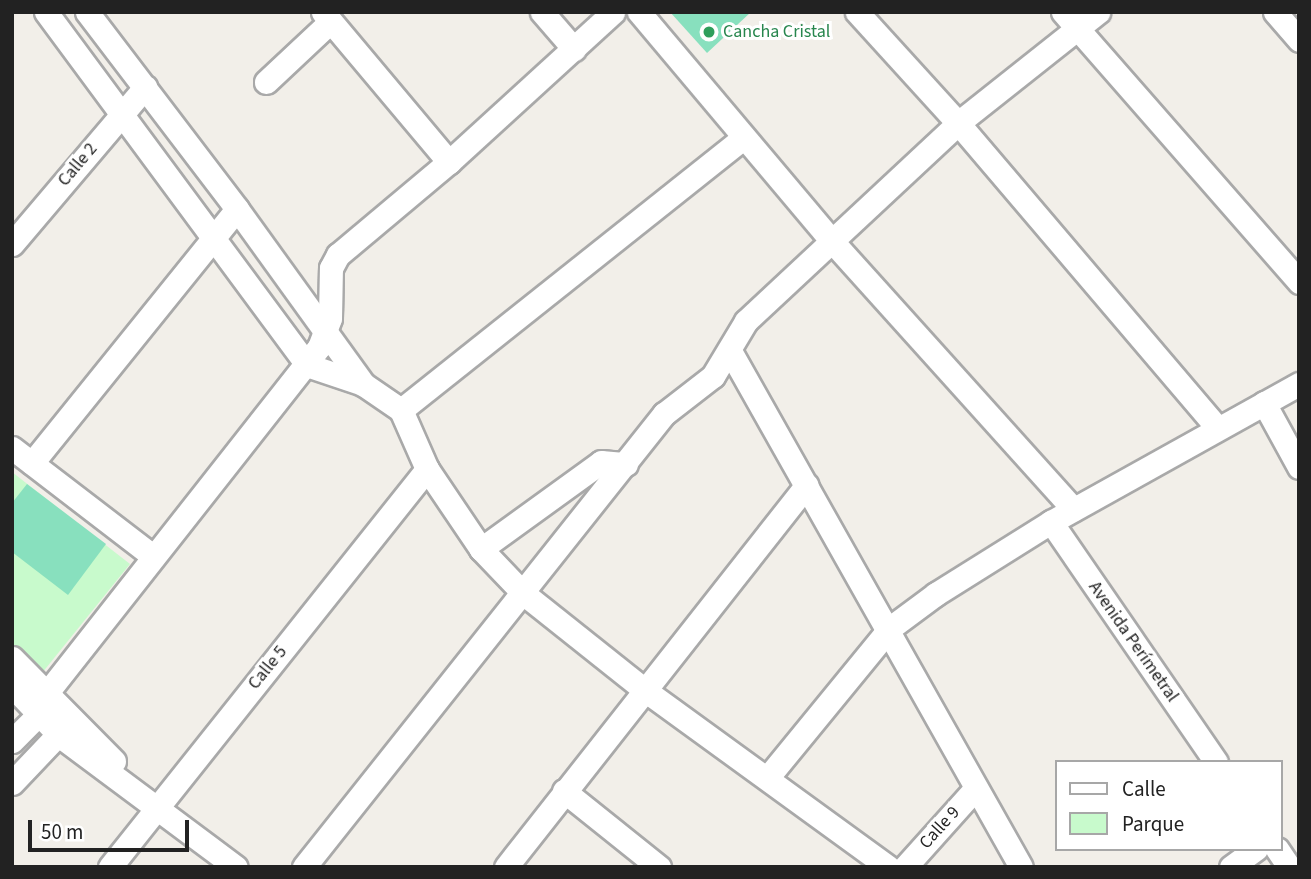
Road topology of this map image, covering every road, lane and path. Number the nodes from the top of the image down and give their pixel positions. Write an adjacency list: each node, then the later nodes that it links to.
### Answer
1 (46, 12): 15 (street)
2 (87, 12): 14 (street)
3 (542, 12): 12 (street)
4 (613, 12): 12 (street)
5 (639, 12): 17 (street)
6 (857, 12): 16 (street)
7 (1098, 12): 10 (street)
8 (1275, 12): 11 (street)
9 (326, 17): 13 (street); 18 (street)
10 (1070, 21): 16 (street); 23 (street)
11 (1299, 40)
12 (574, 49): 18 (street)
13 (266, 82)
14 (145, 87): 15 (street, Calle 2); 19 (street)
15 (120, 116): 20 (street); 22 (street, Calle 2)
16 (958, 123): 21 (street); 31 (street)
17 (744, 137): 21 (street); 30 (street)
18 (449, 162): 24 (street)
19 (237, 209): 20 (street); 24 (street)
20 (214, 238): 26 (street); 33 (street)
21 (831, 240): 25 (street); 38 (street)
22 (12, 244)
23 (1299, 282)
24 (326, 332): 26 (street); 27 (street)
25 (730, 351): 34 (street); 37 (street)
26 (307, 365): 27 (street); 41 (street)
27 (363, 384): 30 (street)
28 (1299, 384): 29 (street)
29 (1264, 403): 31 (street); 35 (street)
30 (401, 410): 36 (street)
31 (1216, 427): 38 (street)
32 (12, 448): 33 (street)
33 (32, 463): 41 (street)
34 (626, 464): 40 (street); 42 (street)
35 (1299, 467)
36 (427, 469): 40 (street); 55 (street, Calle 5)
37 (807, 485): 43 (street); 46 (street)
38 (1073, 509): 39 (street)
39 (1051, 522): 43 (street); 50 (street, Avenida Perímetral)
40 (481, 550): 42 (street)
41 (153, 556): 47 (street)
42 (524, 594): 46 (street); 60 (street)
43 (890, 628): 51 (street); 53 (street)
44 (12, 658): 47 (street)
45 (12, 687): 47 (street)
46 (646, 691): 51 (street); 54 (street)
47 (42, 704): 48 (street); 49 (street)
48 (66, 727): 52 (street); 55 (street)
49 (12, 741)
50 (1215, 760)
51 (768, 777): 63 (street)
52 (12, 783)
53 (975, 789): 64 (street, Calle 9); 65 (street)
54 (564, 791): 61 (street); 62 (street)
55 (158, 806): 58 (street, Calle 5); 59 (street)
56 (1253, 851): 66 (street)
57 (1278, 851): 67 (street)
58 (110, 867)
59 (236, 867)
60 (304, 867)
61 (506, 867)
62 (659, 867)
63 (888, 867)
64 (905, 867)
65 (1021, 867)
66 (1231, 867)
67 (1289, 867)

